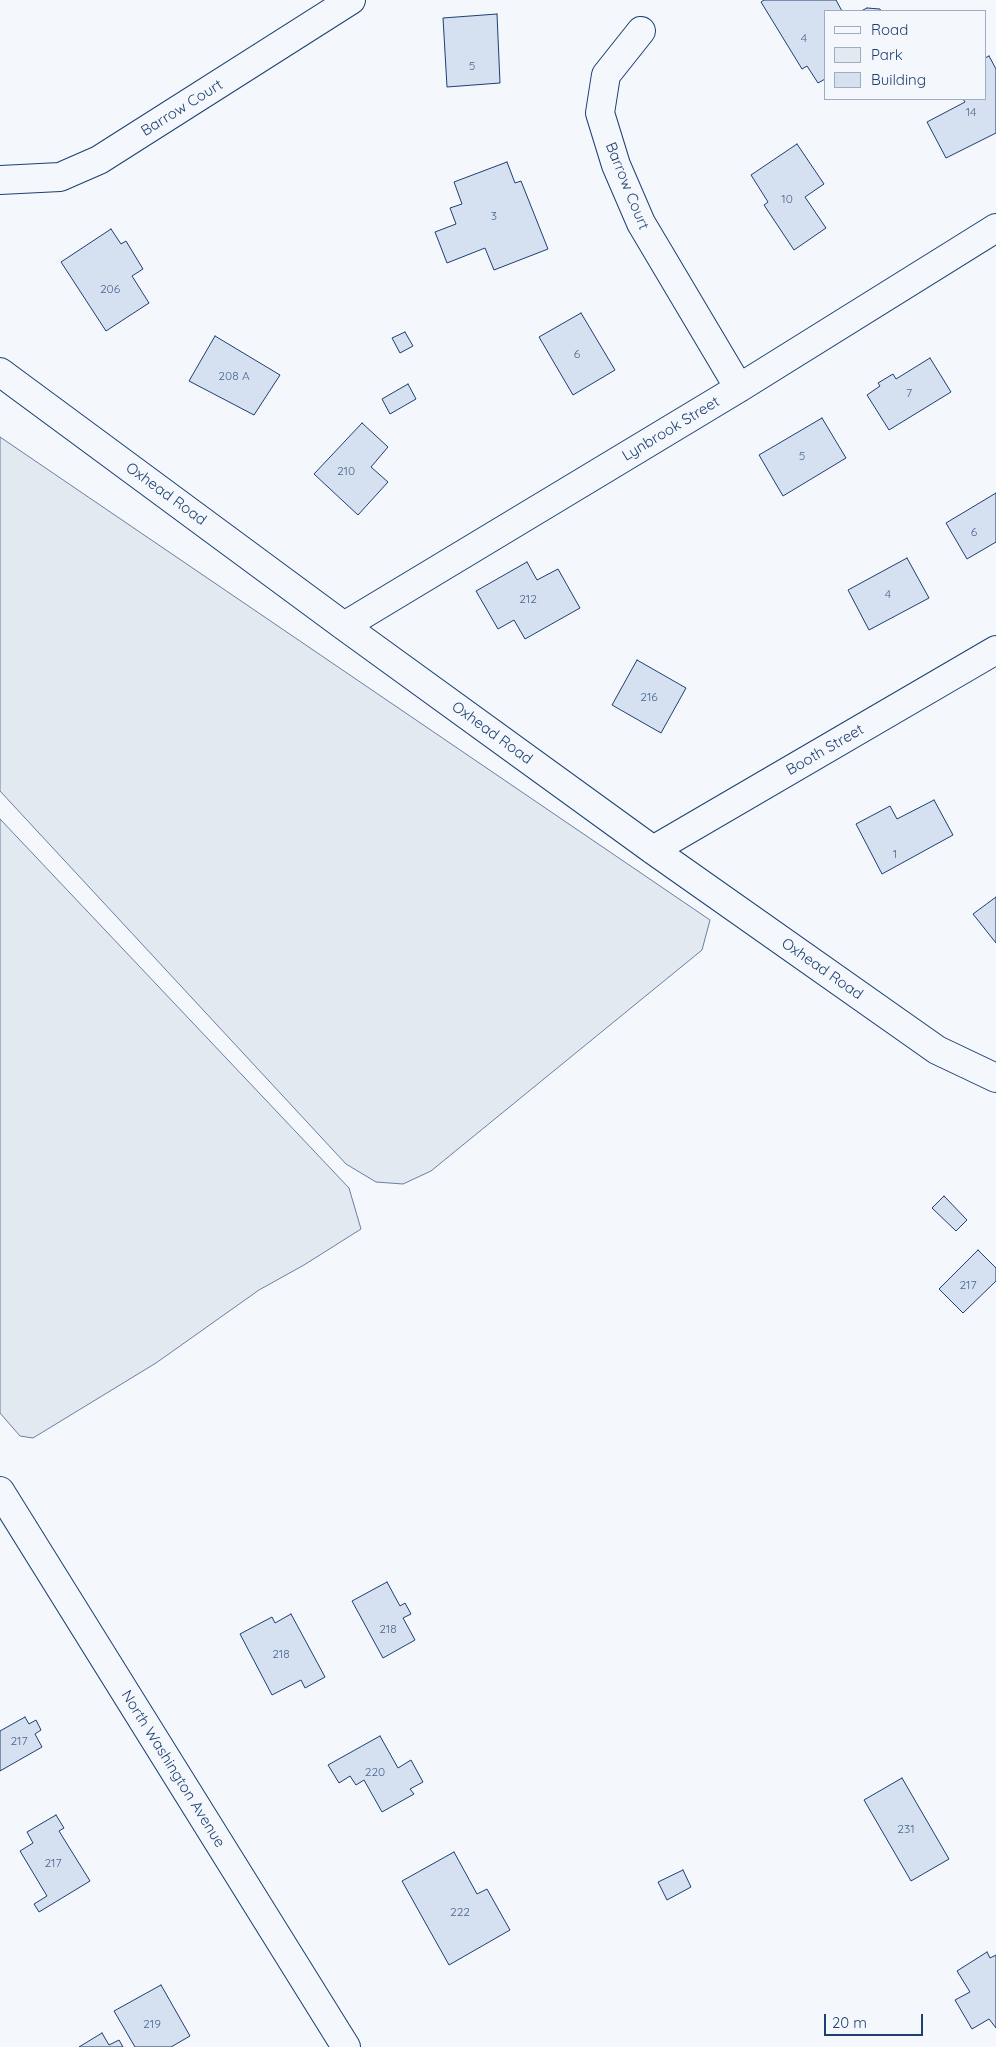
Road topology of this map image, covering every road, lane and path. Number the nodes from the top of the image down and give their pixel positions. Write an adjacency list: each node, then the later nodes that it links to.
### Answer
1 (351, 0): 3 (street, Barrow Court)
2 (641, 32): 6 (street, Barrow Court)
3 (0, 180)
4 (996, 228): 6 (street, Lynbrook Street)
5 (0, 372): 7 (street, Oxhead Road)
6 (739, 388): 7 (street, Lynbrook Street)
7 (344, 626): 9 (street, Oxhead Road)
8 (996, 650): 9 (street, Booth Street)
9 (653, 850): 10 (street, Oxhead Road)
10 (996, 1078)
11 (0, 1491): 12 (street, North Washington Avenue)
12 (346, 2047)

